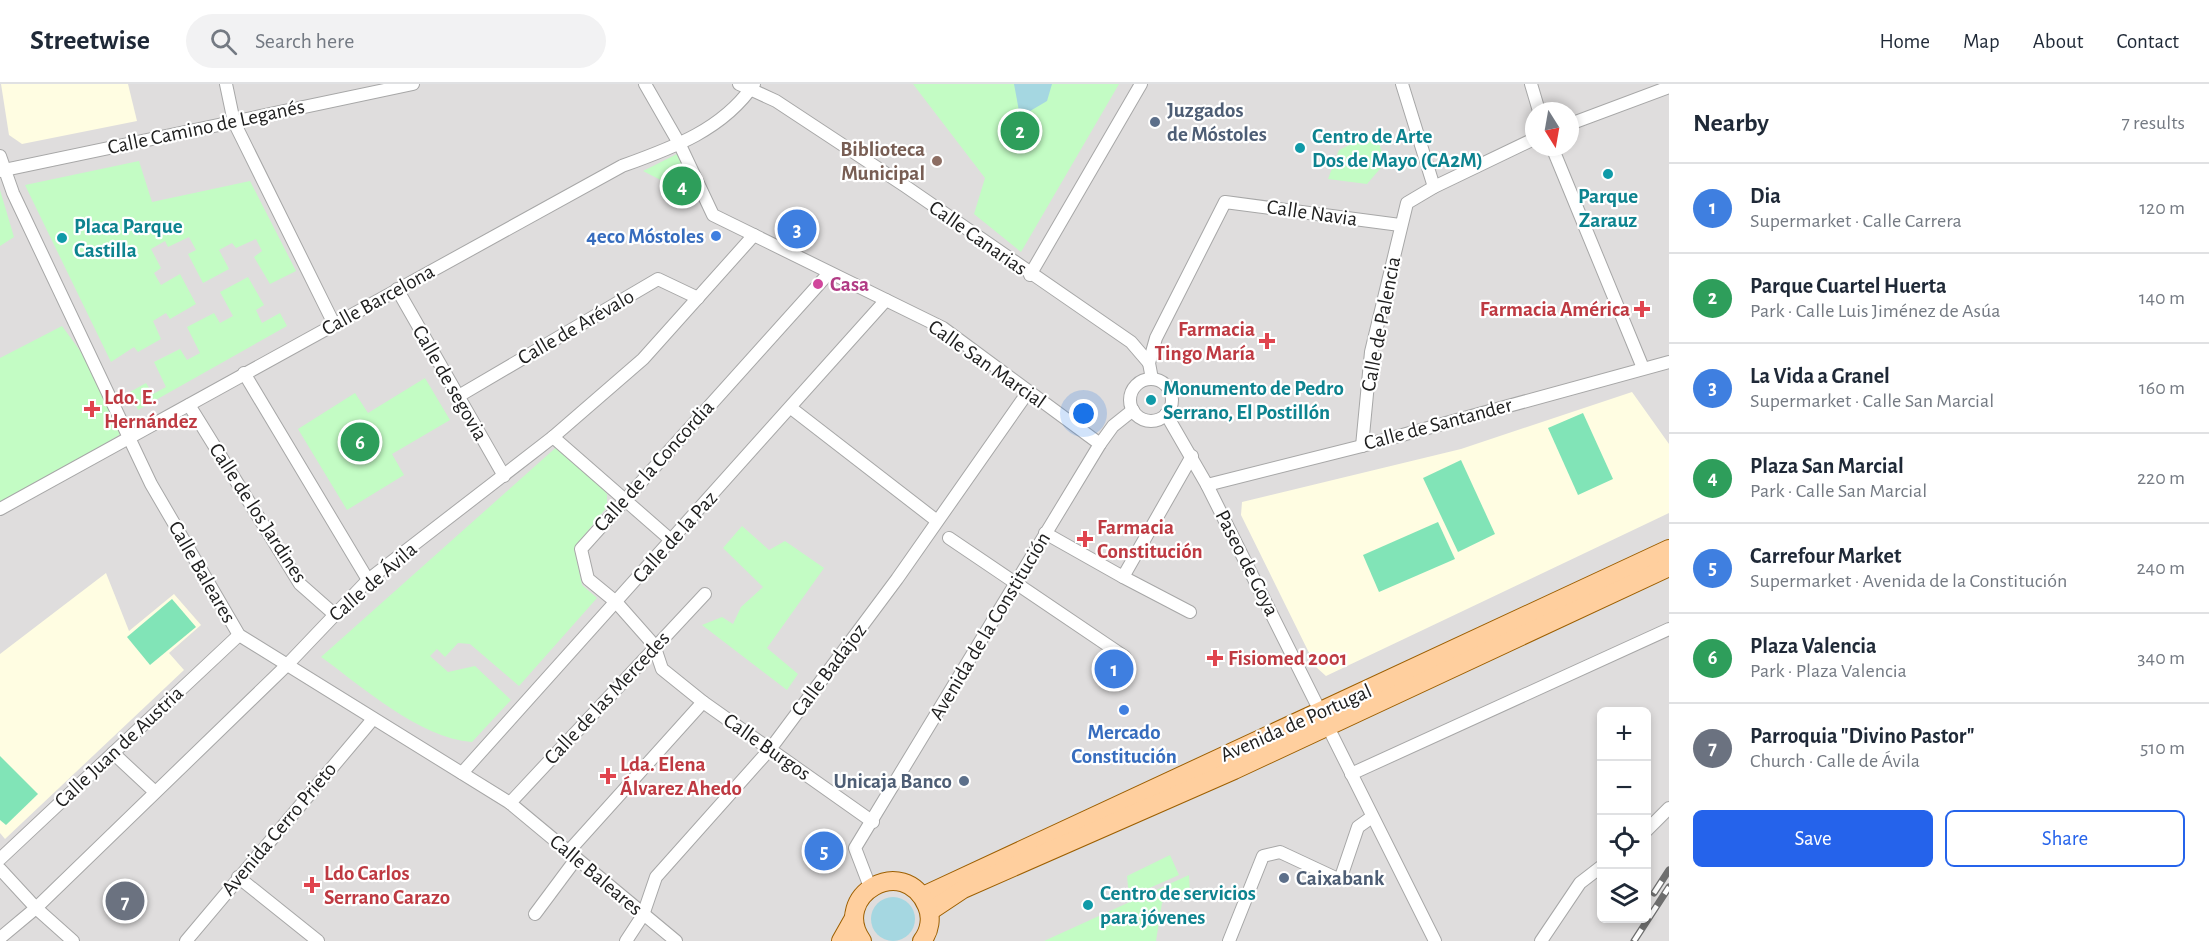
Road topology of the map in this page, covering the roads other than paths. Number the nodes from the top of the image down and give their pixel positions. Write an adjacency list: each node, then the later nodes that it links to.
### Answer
1 (226, 84): 12 (street)
2 (413, 84): 9 (street, Calle Camino de Leganés)
3 (645, 84): 14 (street, Calle San Marcial)
4 (1141, 84): 22 (street)
5 (1402, 84): 18 (street)
6 (1531, 84): 10 (street)
7 (749, 85): 14 (street, Calle Barcelona); 22 (street, Calle Canarias)
8 (1669, 87): 11 (street)
9 (368, 89): 12 (street, Calle Camino de Leganés)
10 (1536, 102)
11 (1579, 121)
12 (234, 122): 17 (street, Calle Camino de Leganés); 26 (street)
13 (1525, 143): 18 (street)
14 (680, 145): 20 (street, Calle San Marcial); 23 (street, Calle Barcelona)
15 (0, 156): 17 (street, Calle Baleares)
16 (1556, 156): 29 (street)
17 (2, 171): 39 (street, Calle Baleares)
18 (1434, 188): 19 (street, Calle de Palencia)
19 (1400, 225): 28 (street, Calle Navia); 41 (street, Calle de Palencia)
20 (754, 235): 21 (street, Calle San Marcial); 24 (street, Calle de Ávila)
21 (829, 273): 25 (street, Calle San Marcial); 45 (street, Calle de la Concordia)
22 (1030, 275): 28 (street, Calle Canarias)
23 (397, 289): 26 (street, Calle Barcelona); 33 (street, Calle de segovia)
24 (698, 298): 33 (street, Calle de Arévalo); 38 (street, Calle de Ávila)
25 (886, 300): 32 (street, Calle San Marcial); 35 (street, Calle de la Paz)
26 (334, 324): 30 (street, Calle Barcelona)
27 (1669, 362): 29 (street, Calle de Santander)
28 (1149, 363): 31 (street)
29 (1643, 368): 41 (street, Calle de Santander)
30 (244, 373): 34 (street, Calle Barcelona); 54 (street)
31 (1152, 379): 36 (street); 37 (street)
32 (1028, 392): 40 (street, Calle San Marcial); 47 (street, Calle Badajoz)
33 (457, 397): 43 (street, Calle de segovia)
34 (189, 405): 39 (street, Calle Barcelona); 59 (street, Calle de los Jardines)
35 (791, 408): 47 (street); 50 (street, Calle de la Paz)
36 (1133, 410): 37 (street); 40 (street, Avenida de la Constitución)
37 (1166, 414): 42 (street, Paseo de Goya)
38 (553, 437): 43 (street, Calle de Ávila); 45 (street)
39 (130, 439): 46 (street, Calle Barcelona); 61 (street, Calle Baleares)
40 (1100, 444): 48 (street, Avenida de la Constitución)
41 (1362, 446): 44 (street, Calle de Santander)
42 (1192, 456): 44 (street, Paseo de Goya); 53 (street)
43 (504, 476): 54 (street, Calle de Ávila)
44 (1207, 485): 68 (street, Paseo de Goya)
45 (623, 500): 50 (street); 57 (street, Calle de la Concordia)
46 (0, 509)
47 (937, 521): 69 (street, Calle Badajoz)
48 (1045, 533): 53 (street); 55 (street, Avenida de la Constitución)
49 (949, 538): 55 (street)
50 (672, 541): 57 (street, Calle de la Paz)
51 (1669, 549): 68 (main road, Avenida de Portugal)
52 (1669, 567): 68 (main road, Avenida de Portugal)
53 (1123, 577): 58 (street)
54 (368, 580): 59 (street, Calle de Ávila)
55 (1015, 581): 63 (street); 77 (street, Avenida de la Constitución)
56 (705, 594): 62 (street, Calle de las Mercedes)
57 (616, 602): 62 (street, Calle de la Concordia); 71 (street, Calle de la Paz)
58 (1190, 612)
59 (334, 614): 64 (street, Calle de Ávila)
60 (1669, 629): 72 (street)
61 (239, 635): 64 (street, Calle Baleares); 70 (street, Calle Juan de Austria)
62 (654, 645): 65 (street, Calle de la Concordia); 74 (street, Calle de las Mercedes)
63 (1125, 657)
64 (287, 665): 67 (street, Calle Baleares); 73 (street, Calle de Ávila)
65 (663, 669): 66 (street, Calle Burgos)
66 (703, 702): 69 (street, Calle Burgos); 79 (street)
67 (373, 719): 71 (street, Calle Baleares); 83 (street, Avenida Cerro Prieto)
68 (1326, 719): 72 (street, Paseo de Goya); 85 (main road, Avenida de Portugal)
69 (771, 748): 77 (street, Calle Burgos); 88 (street, Calle Badajoz)
70 (113, 753): 73 (street); 80 (street, Calle Juan de Austria)
71 (462, 773): 74 (street, Calle Baleares)
72 (1351, 774): 76 (street, Paseo de Goya)
73 (155, 792): 86 (street, Calle de Ávila)
74 (510, 803): 79 (street, Calle Baleares)
75 (1669, 808): 78 (street)
76 (1372, 817): 91 (street, Paseo de Goya); 100 (street)
77 (873, 822): 84 (street, Avenida de la Constitución)
78 (1651, 827)
79 (572, 856): 87 (street); 88 (street, Calle Baleares)
80 (0, 859)
81 (0, 869): 86 (street)
82 (1598, 869): 101 (street)
83 (238, 877): 93 (street, Avenida Cerro Prieto); 94 (street)
84 (870, 887): 85 (main road); 89 (main road)
85 (926, 903): 99 (main road)
86 (36, 908): 90 (street, Calle de Ávila); 92 (street)
87 (535, 914)
88 (643, 915): 95 (street, Calle Badajoz); 96 (street, Calle Baleares)
89 (854, 918): 97 (main road); 98 (main road)
90 (0, 938)
91 (1429, 938)
92 (73, 941)
93 (186, 941)
94 (318, 941)
95 (626, 941)
96 (676, 941)
97 (841, 941)
98 (862, 941)
99 (922, 941)
100 (1229, 941)
101 (1541, 941)

